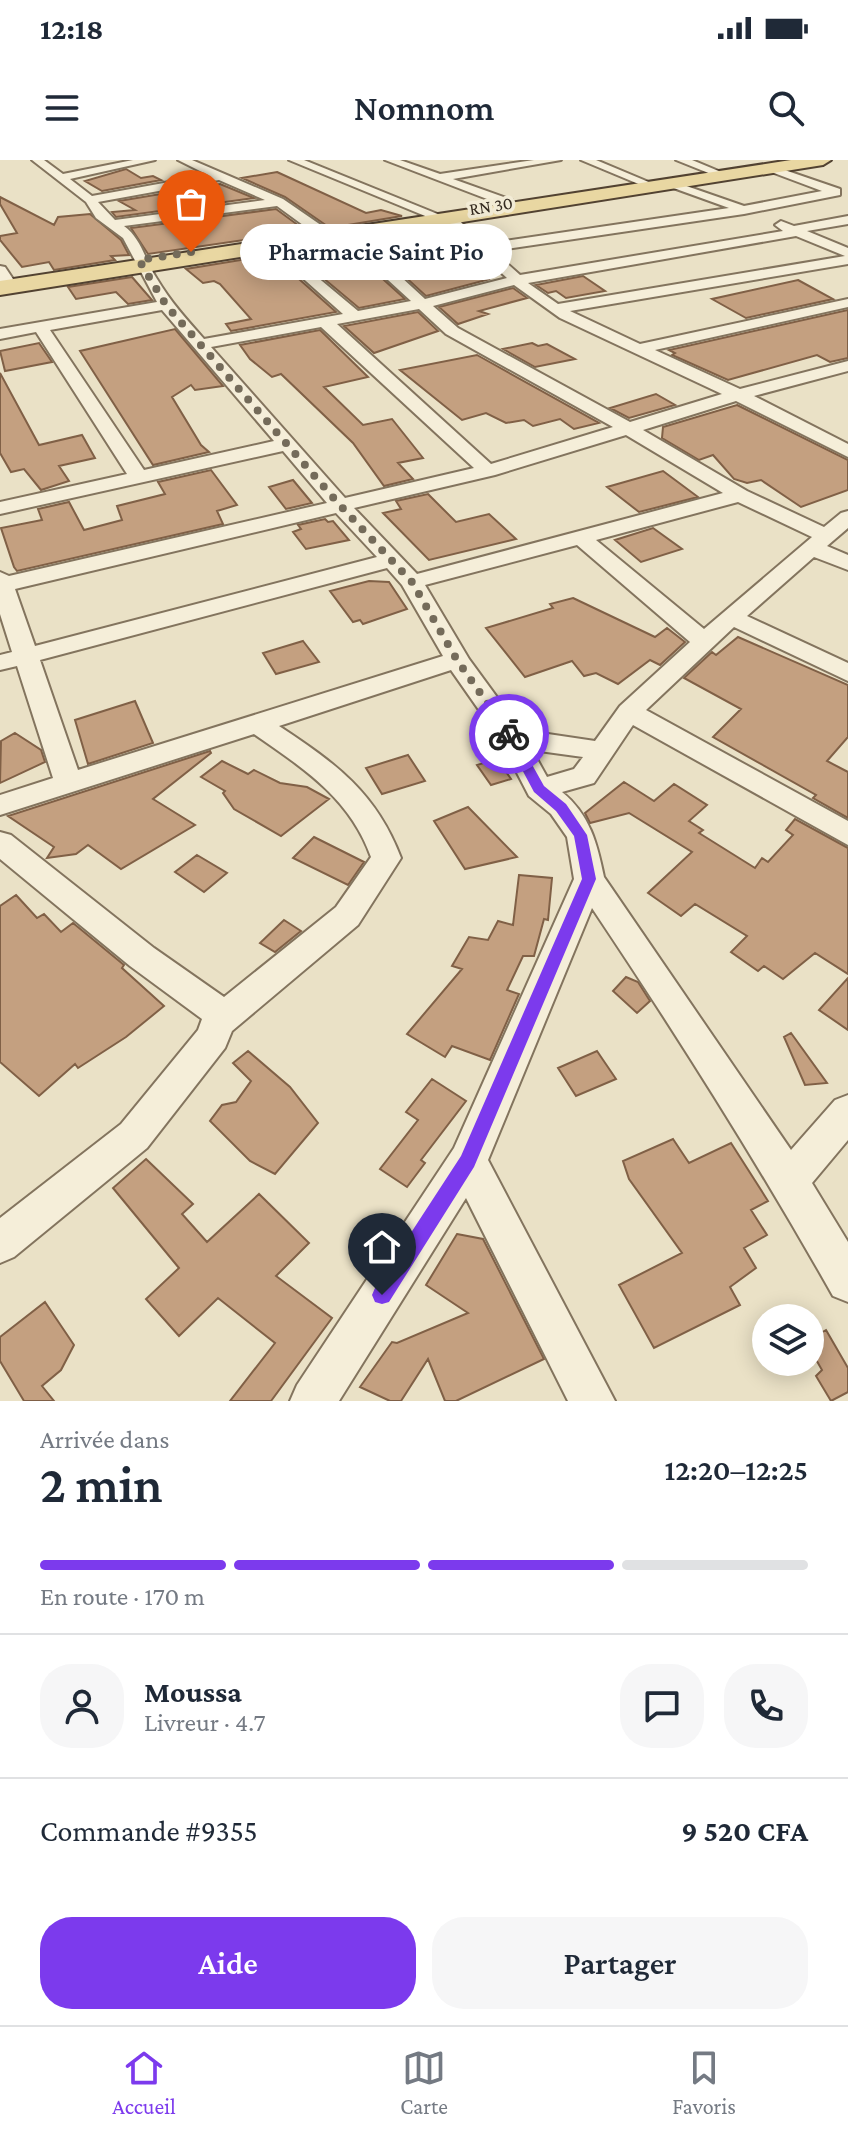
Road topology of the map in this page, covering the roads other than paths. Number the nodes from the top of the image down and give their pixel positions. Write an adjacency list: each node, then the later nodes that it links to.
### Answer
1 (37, 160): 13 (street)
2 (150, 160): 13 (street)
3 (183, 160): 12 (street)
4 (294, 160): 22 (street)
5 (390, 160): 14 (street)
6 (556, 160): 14 (street)
7 (586, 160): 15 (street)
8 (681, 160): 11 (street)
9 (823, 160): 10 (main road, RN 30)
10 (779, 163): 11 (main road, RN 30 / RN 30); 16 (main road, RN 30); 17 (street)
11 (715, 172): 15 (main road, RN 30 / RN 30)
12 (222, 176): 18 (street); 19 (street)
13 (59, 178): 18 (street)
14 (437, 178): 20 (street)
15 (645, 183): 20 (main road, RN 30 / RN 30)
16 (672, 184): 21 (street); 22 (main road, RN 30)
17 (842, 194): 21 (street)
18 (90, 200): 24 (street)
19 (279, 202): 24 (street); 26 (street)
20 (508, 203): 22 (main road, RN 30 / RN 30)
21 (744, 210): 25 (street); 29 (street)
22 (441, 216): 26 (main road, RN 30 / RN 30); 27 (main road, RN 30); 29 (street)
23 (848, 220): 25 (street)
24 (112, 224): 32 (street)
25 (795, 231): 30 (street); 34 (street)
26 (323, 233): 32 (main road, RN 30 / RN 30)
27 (346, 234): 28 (main road, RN 30); 36 (street)
28 (274, 245): 32 (main road, RN 30); 39 (street)
29 (483, 248): 34 (street)
30 (848, 253)
31 (848, 260): 38 (street)
32 (141, 263): 33 (main road, RN 30); 37 (street)
33 (2, 279)
34 (518, 280): 36 (street); 38 (street)
35 (848, 303): 44 (street)
36 (422, 304): 39 (street); 47 (street)
37 (166, 305): 41 (street); 43 (street)
38 (556, 309): 44 (street)
39 (354, 316): 40 (street)
40 (324, 321): 43 (street); 50 (street)
41 (40, 326): 42 (street); 51 (street)
42 (0, 334)
43 (202, 344): 48 (street)
44 (639, 349): 46 (street)
45 (848, 366): 46 (street)
46 (738, 395): 47 (street); 49 (street)
47 (631, 430): 50 (street); 52 (street)
48 (288, 444): 51 (street); 53 (street)
49 (848, 451)
50 (488, 471): 53 (street)
51 (138, 476): 54 (street)
52 (740, 495): 56 (street); 57 (street)
53 (338, 503): 58 (street); 60 (street)
54 (0, 508)
55 (848, 517): 57 (street)
56 (579, 536): 61 (street); 63 (street)
57 (819, 542): 59 (street); 62 (street)
58 (392, 560): 61 (street); 64 (street)
59 (848, 563)
60 (1, 582): 64 (street)
61 (412, 582): 65 (street)
62 (731, 617): 63 (street); 67 (street)
63 (704, 641): 68 (street)
64 (25, 656): 66 (street); 72 (street)
65 (457, 660): 69 (street); 70 (street)
66 (0, 663)
67 (848, 673)
68 (629, 712): 71 (street); 75 (street)
69 (258, 724): 72 (street); 78 (street)
70 (512, 738): 71 (street); 73 (street)
71 (601, 751): 73 (street)
72 (69, 785): 74 (street)
73 (539, 789): 77 (street)
74 (0, 805)
75 (848, 834)
76 (0, 843): 78 (street)
77 (589, 879): 80 (street); 81 (street)
78 (225, 1017): 82 (street)
79 (848, 1112): 81 (street)
80 (468, 1161): 84 (street); 85 (street)
81 (789, 1181): 83 (street)
82 (3, 1235)
83 (848, 1281)
84 (313, 1401)
85 (592, 1401)

